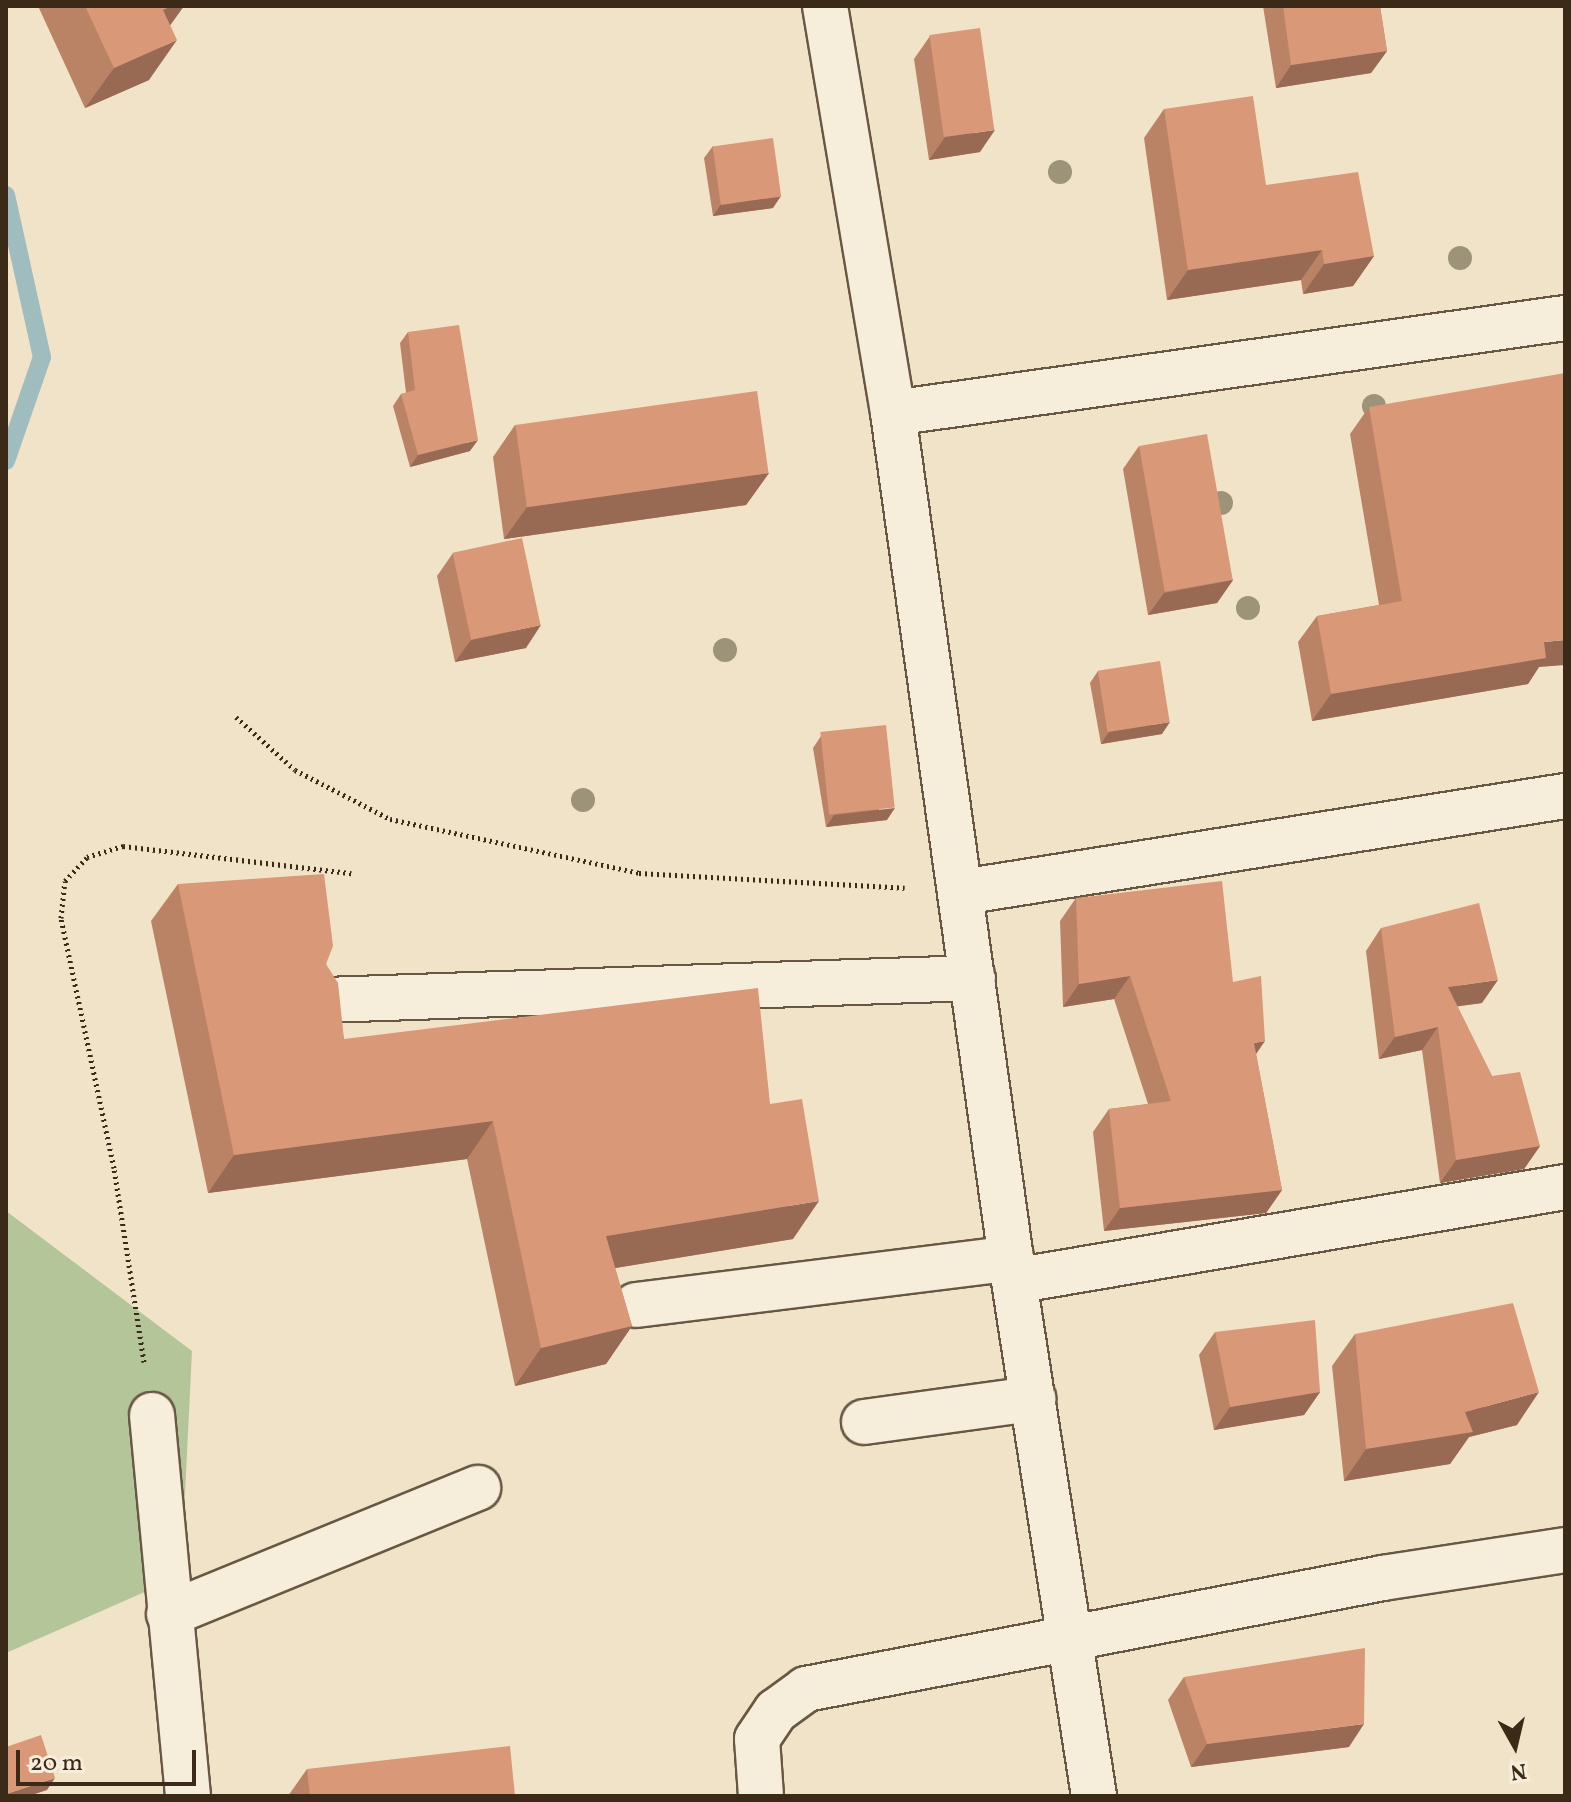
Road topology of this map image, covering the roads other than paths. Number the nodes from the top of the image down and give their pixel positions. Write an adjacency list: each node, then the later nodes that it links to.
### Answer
1 (825, 6): 3 (street)
2 (1565, 318): 3 (street)
3 (893, 413): 5 (street)
4 (1565, 796): 5 (street)
5 (962, 892): 6 (street)
6 (973, 978): 7 (street); 9 (street)
7 (325, 1000)
8 (1565, 1187): 9 (street)
9 (1013, 1270): 10 (street); 11 (street)
10 (636, 1305)
11 (1033, 1399): 13 (street); 17 (street)
12 (152, 1415): 16 (street)
13 (864, 1422)
14 (478, 1488): 16 (street)
15 (1565, 1550): 17 (street)
16 (169, 1614): 18 (street)
17 (1072, 1639): 19 (street); 20 (street)
18 (188, 1796)
19 (761, 1796)
20 (1094, 1796)

